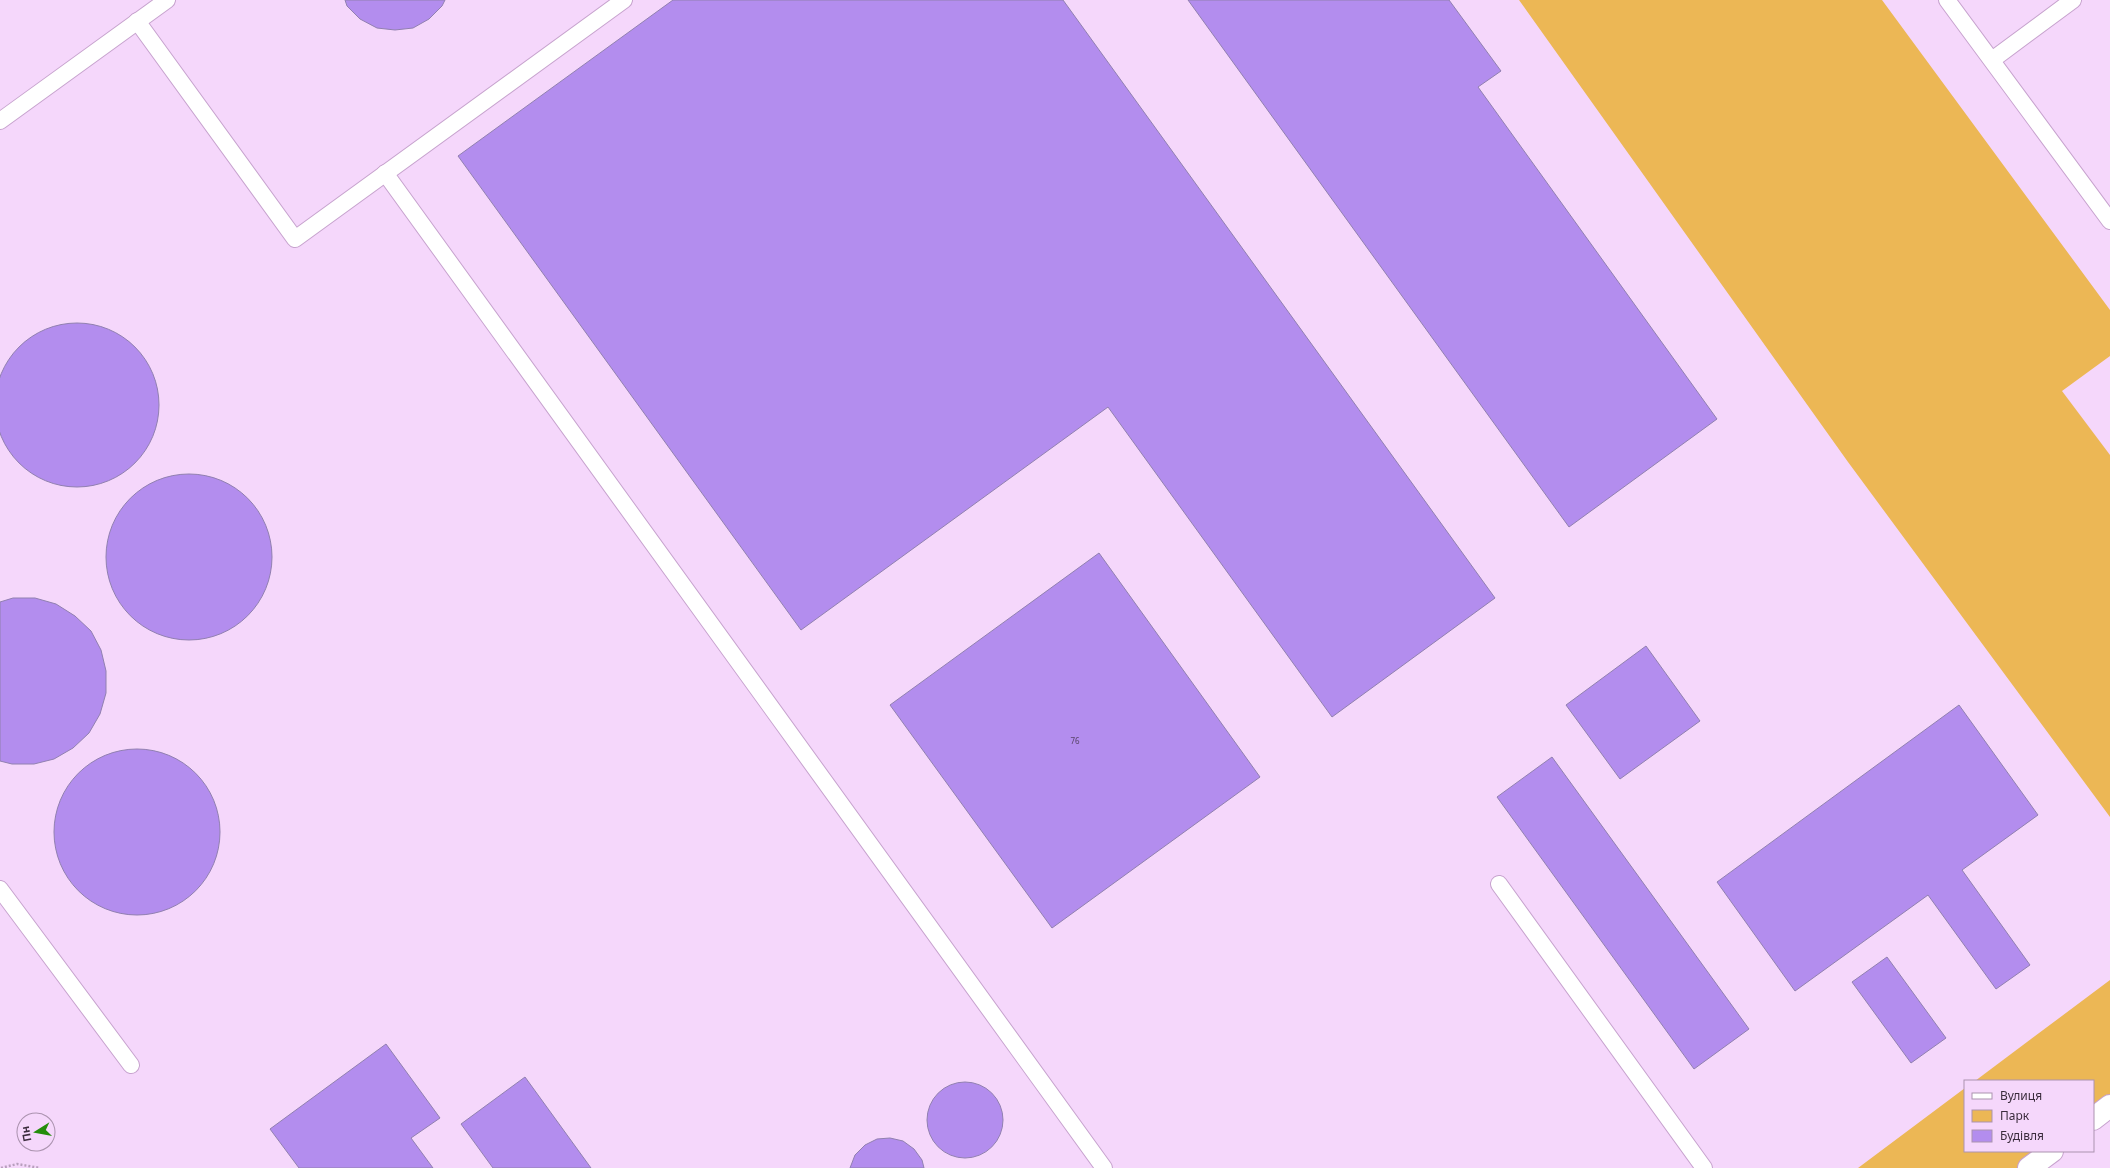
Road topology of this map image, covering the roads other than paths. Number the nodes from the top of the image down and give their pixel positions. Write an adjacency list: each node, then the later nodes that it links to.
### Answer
1 (166, 0): 5 (lane)
2 (624, 0): 8 (lane)
3 (1947, 0): 6 (lane)
4 (2073, 0): 6 (lane)
5 (137, 21): 7 (lane); 8 (lane)
6 (1992, 60): 9 (lane)
7 (0, 121)
8 (386, 173): 16 (lane)
9 (2110, 221)
10 (1499, 884): 17 (lane)
11 (0, 889): 12 (lane)
12 (131, 1065)
13 (2110, 1106): 14 (street)
14 (2094, 1118)
15 (2051, 1152): 18 (street)
16 (1104, 1168)
17 (1704, 1168)
18 (2029, 1168)

